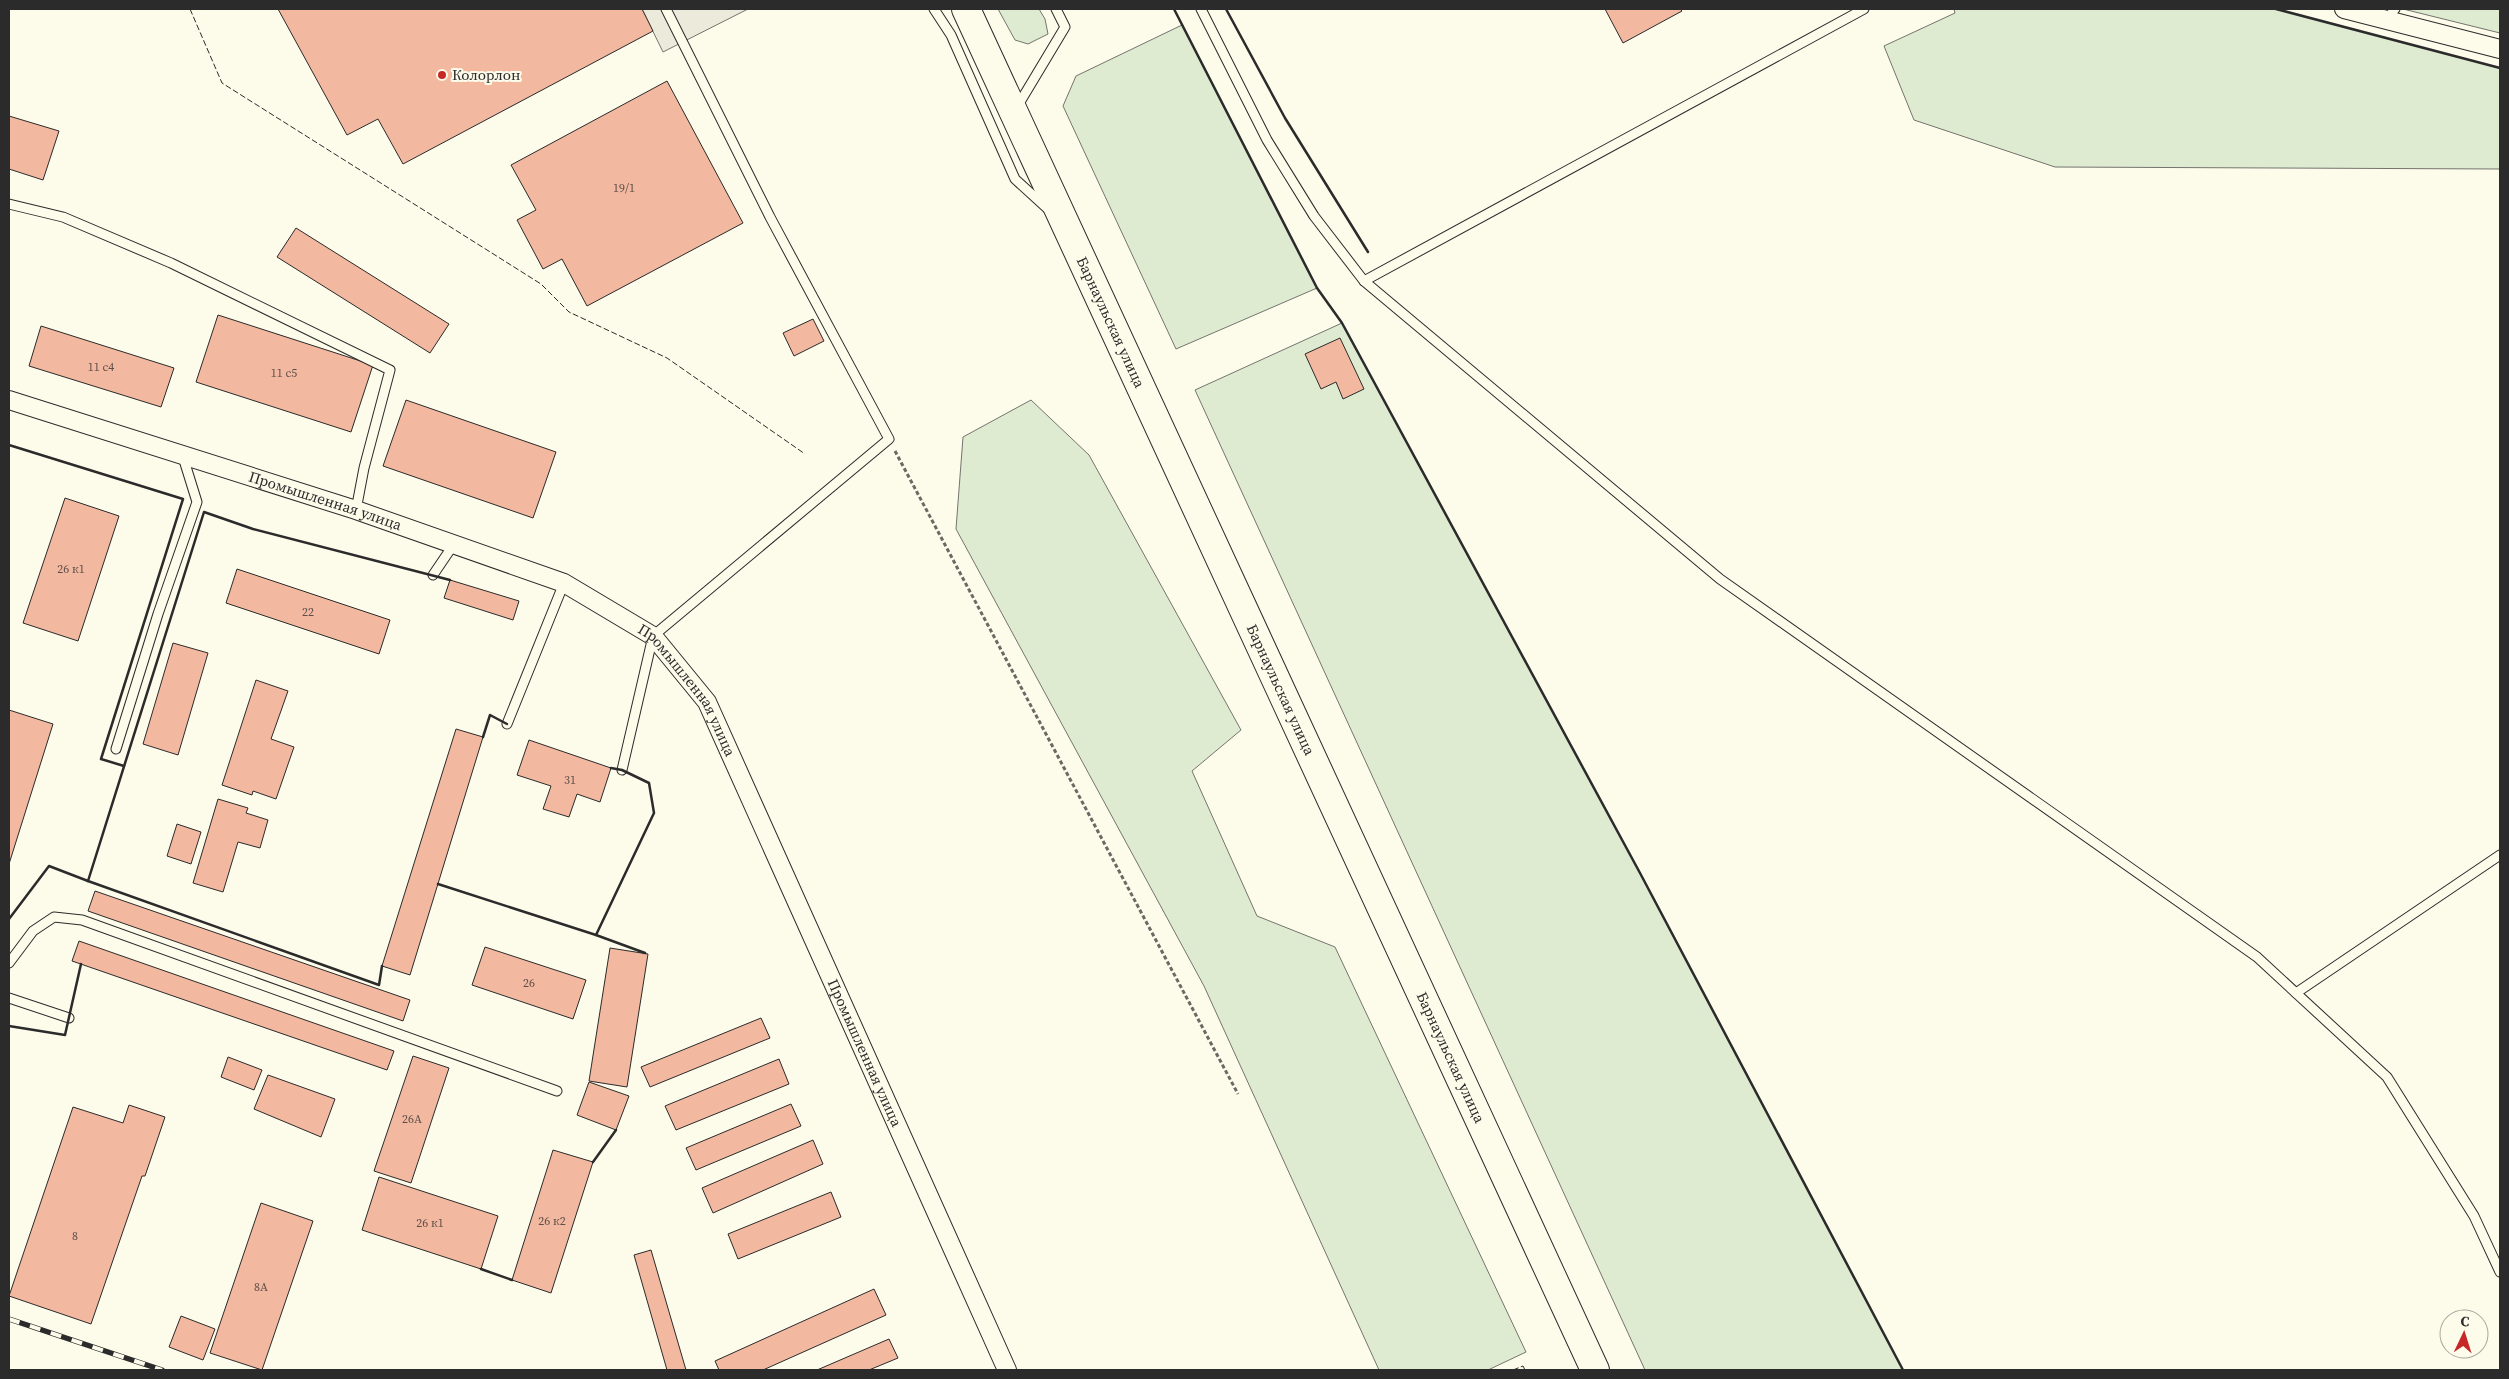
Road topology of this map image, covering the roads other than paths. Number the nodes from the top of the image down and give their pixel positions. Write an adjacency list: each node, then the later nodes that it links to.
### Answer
1 (666, 9): 20 (lane)
2 (934, 9): 12 (lane)
3 (966, 9): 10 (highway, Барнаульская улица)
4 (1056, 9): 10 (lane)
5 (1201, 9): 13 (lane)
6 (1864, 9): 13 (lane)
7 (2344, 9): 8 (street)
8 (2391, 14): 9 (street)
9 (2500, 49)
10 (1014, 111): 12 (highway, Барнаульская улица)
11 (9, 204): 16 (lane)
12 (1068, 229): 32 (highway, Барнаульская улица)
13 (1364, 281): 26 (lane)
14 (9, 400): 15 (street, Промышленная улица)
15 (183, 457): 16 (street, Промышленная улица); 22 (lane)
16 (356, 510): 17 (street, Промышленная улица)
17 (454, 544): 18 (lane); 19 (street, Промышленная улица)
18 (433, 575)
19 (564, 583): 20 (street, Промышленная улица); 21 (lane)
20 (653, 636): 23 (lane); 31 (street, Промышленная улица)
21 (507, 724)
22 (116, 749)
23 (622, 770)
24 (2500, 856): 26 (lane)
25 (9, 963): 29 (lane)
26 (2296, 993): 30 (lane)
27 (9, 998): 28 (lane)
28 (69, 1018)
29 (557, 1091)
30 (2500, 1272)
31 (1007, 1370)
32 (1595, 1370)

